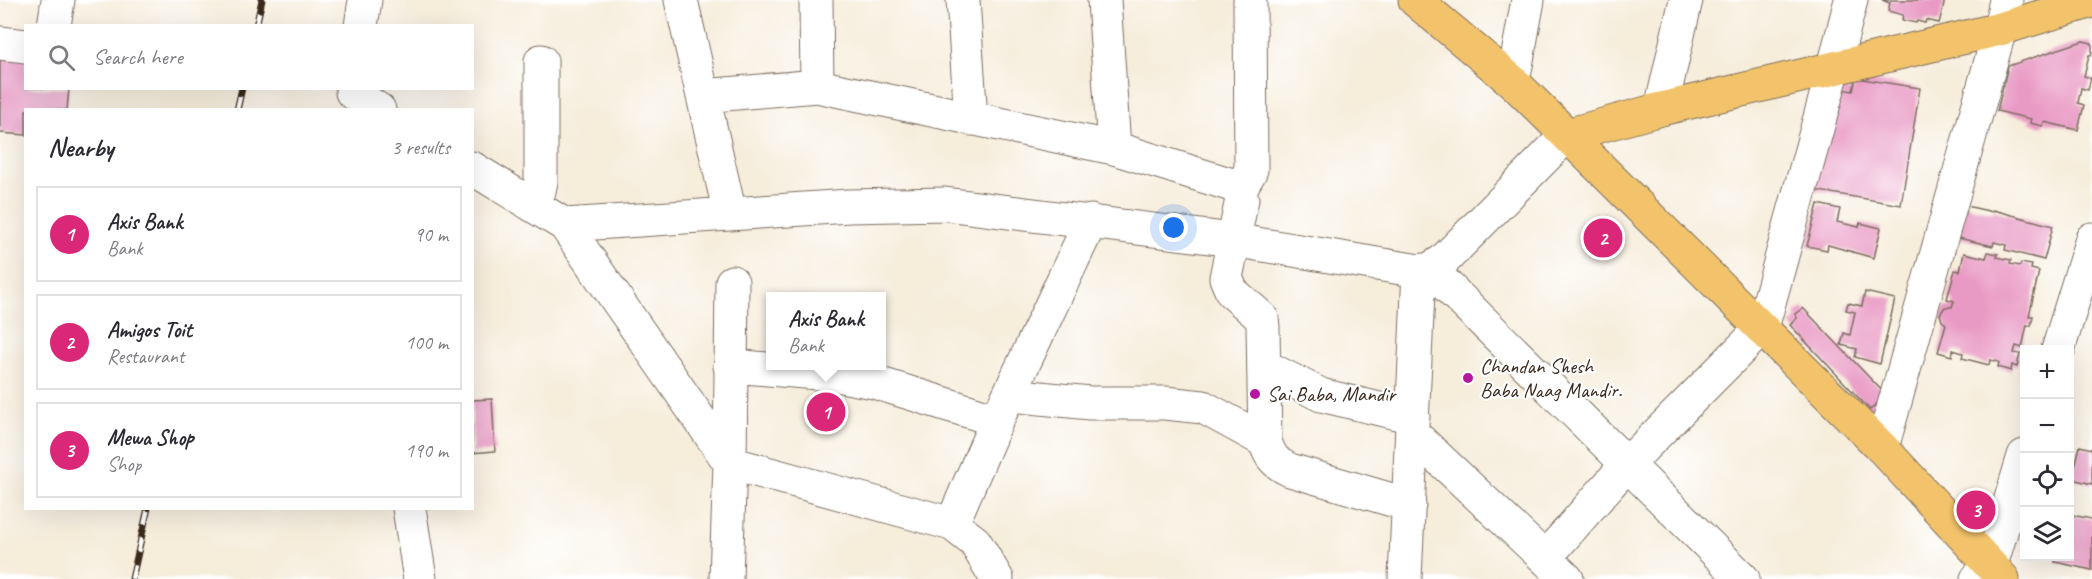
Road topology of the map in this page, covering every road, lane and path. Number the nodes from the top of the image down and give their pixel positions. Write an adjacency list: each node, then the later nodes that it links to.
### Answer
1 (58, 0): 14 (street)
2 (365, 0): 15 (street)
3 (681, 0): 22 (street)
4 (816, 0): 21 (street)
5 (963, 0): 26 (street)
6 (1104, 0): 28 (street)
7 (1250, 0): 30 (street)
8 (1415, 0): 20 (main road)
9 (1528, 0): 20 (street)
10 (1686, 0): 25 (street)
11 (1851, 0): 19 (street)
12 (2092, 1): 13 (main road)
13 (2003, 14): 19 (main road); 48 (street)
14 (54, 24)
15 (361, 24)
16 (0, 43): 17 (street)
17 (24, 45)
18 (541, 61): 31 (street)
19 (1834, 67): 25 (main road); 39 (street)
20 (1513, 82): 27 (main road)
21 (817, 86): 22 (street); 26 (street)
22 (703, 96): 32 (street)
23 (353, 97): 24 (street)
24 (376, 108)
25 (1661, 109): 27 (main road)
26 (971, 119): 28 (street)
27 (1567, 135): 37 (street); 39 (main road)
28 (1114, 148): 30 (street)
29 (474, 169): 31 (street)
30 (1239, 191): 36 (street)
31 (532, 205): 34 (street)
32 (730, 214): 33 (street); 34 (street)
33 (1091, 221): 36 (street); 45 (street)
34 (564, 225): 49 (street)
35 (2092, 238): 40 (street)
36 (1233, 240): 37 (street); 42 (street)
37 (1425, 270): 46 (street); 50 (street)
38 (732, 282): 41 (street)
39 (1762, 328): 48 (main road); 50 (street)
40 (2060, 345)
41 (730, 366): 43 (street); 49 (street)
42 (1264, 366): 46 (street); 47 (street)
43 (766, 369)
44 (774, 370): 45 (street)
45 (1003, 407): 47 (street); 54 (street)
46 (1413, 425): 52 (street); 55 (street)
47 (1265, 441): 52 (street)
48 (1882, 448): 56 (main road)
49 (730, 463): 54 (street); 58 (street)
50 (1628, 463): 55 (street); 61 (street)
51 (2020, 473): 56 (street)
52 (1409, 505): 60 (street)
53 (409, 510): 57 (street)
54 (952, 524): 59 (street)
55 (1556, 569)
56 (1990, 574)
57 (420, 579)
58 (726, 579)
59 (997, 579)
60 (1405, 579)
61 (1743, 579)

